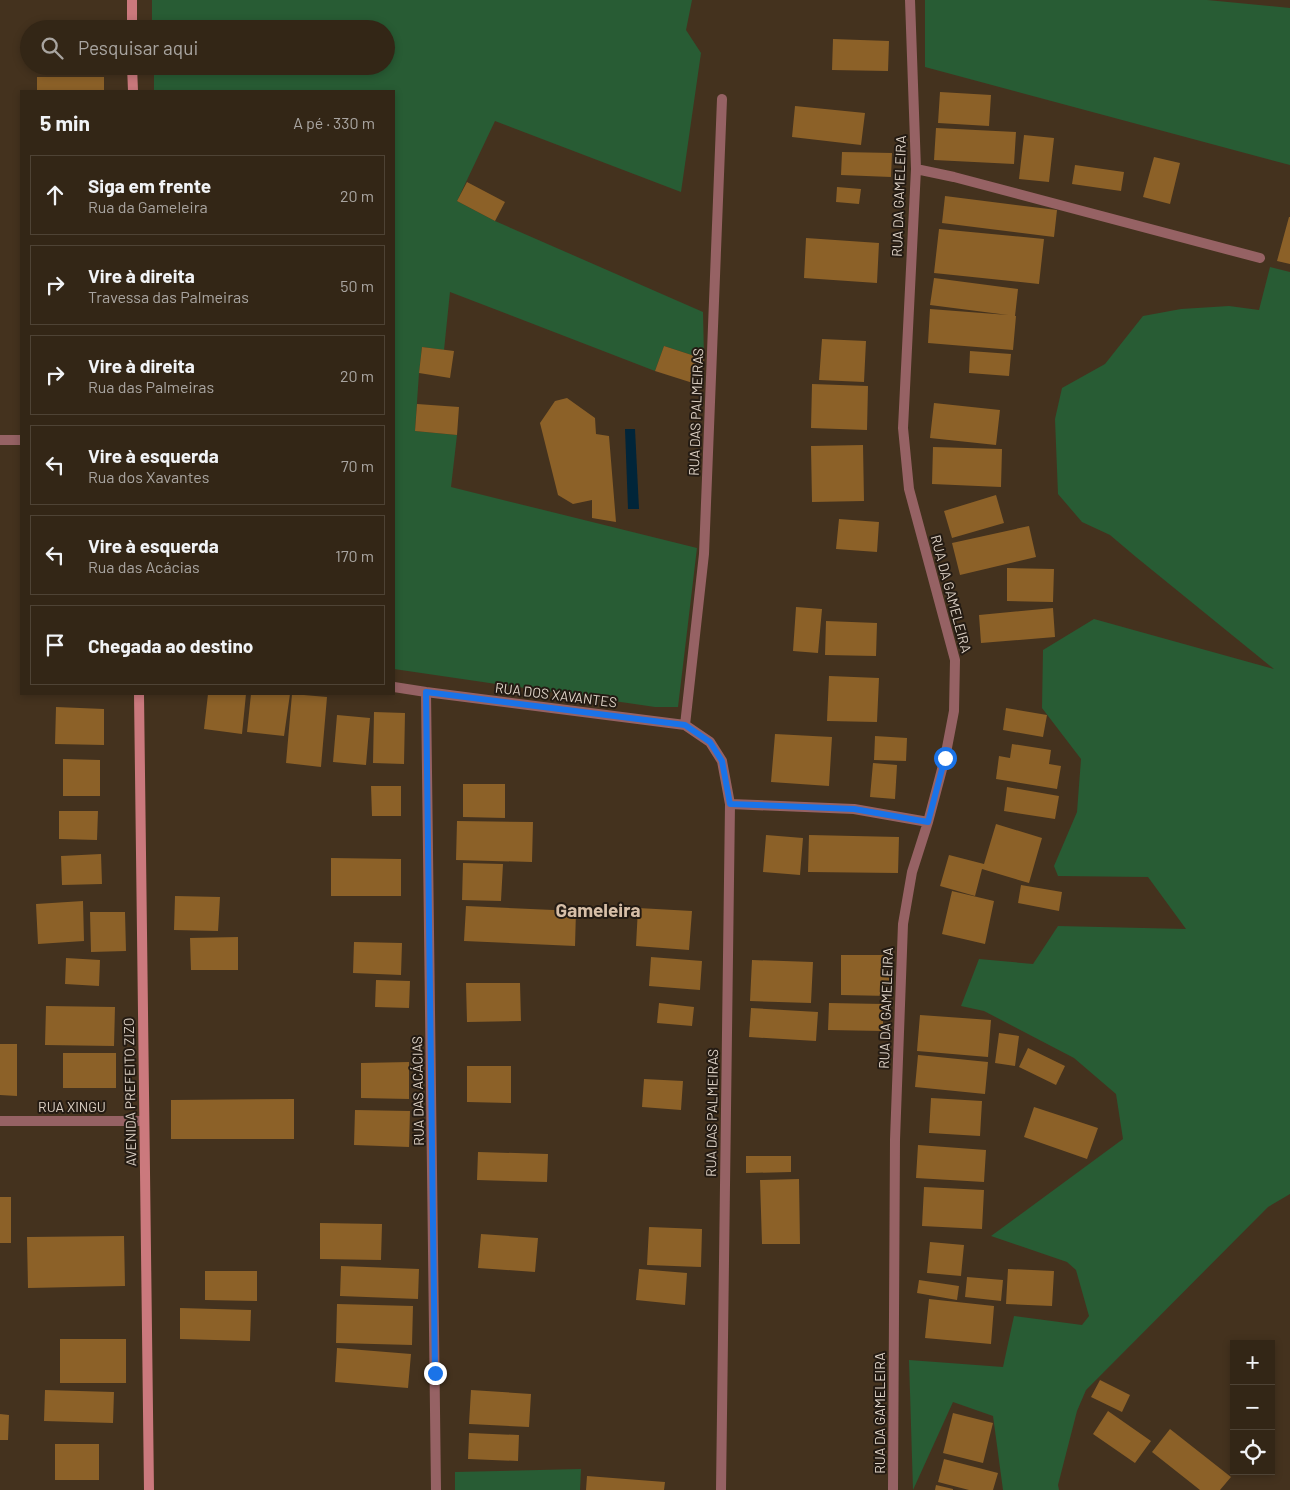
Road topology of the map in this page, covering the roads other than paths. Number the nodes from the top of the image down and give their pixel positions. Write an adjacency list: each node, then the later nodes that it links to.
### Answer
1 (132, 0): 3 (main road)
2 (910, 0): 7 (street, RUA DA GAMELEIRA)
3 (132, 20)
4 (132, 75): 5 (main road)
5 (132, 90)
6 (722, 98): 14 (street, RUA DAS PALMEIRAS)
7 (916, 169): 8 (street); 17 (street, RUA DA GAMELEIRA)
8 (1260, 258)
9 (0, 440): 10 (street)
10 (20, 440)
11 (395, 687): 12 (street, RUA DOS XAVANTES)
12 (426, 692): 14 (street, RUA DOS XAVANTES); 21 (street, RUA DAS ACÁCIAS)
13 (139, 695): 18 (main road, AVENIDA PREFEITO ZIZO)
14 (685, 725): 15 (street, RUA DOS XAVANTES)
15 (710, 742): 16 (street, RUA DAS PALMEIRAS)
16 (730, 804): 17 (street); 22 (street, RUA DAS PALMEIRAS)
17 (928, 822): 23 (street, RUA DA GAMELEIRA)
18 (144, 1120): 19 (street, RUA XINGU); 20 (main road, AVENIDA PREFEITO ZIZO)
19 (0, 1121)
20 (149, 1490)
21 (436, 1490)
22 (721, 1490)
23 (893, 1490)

